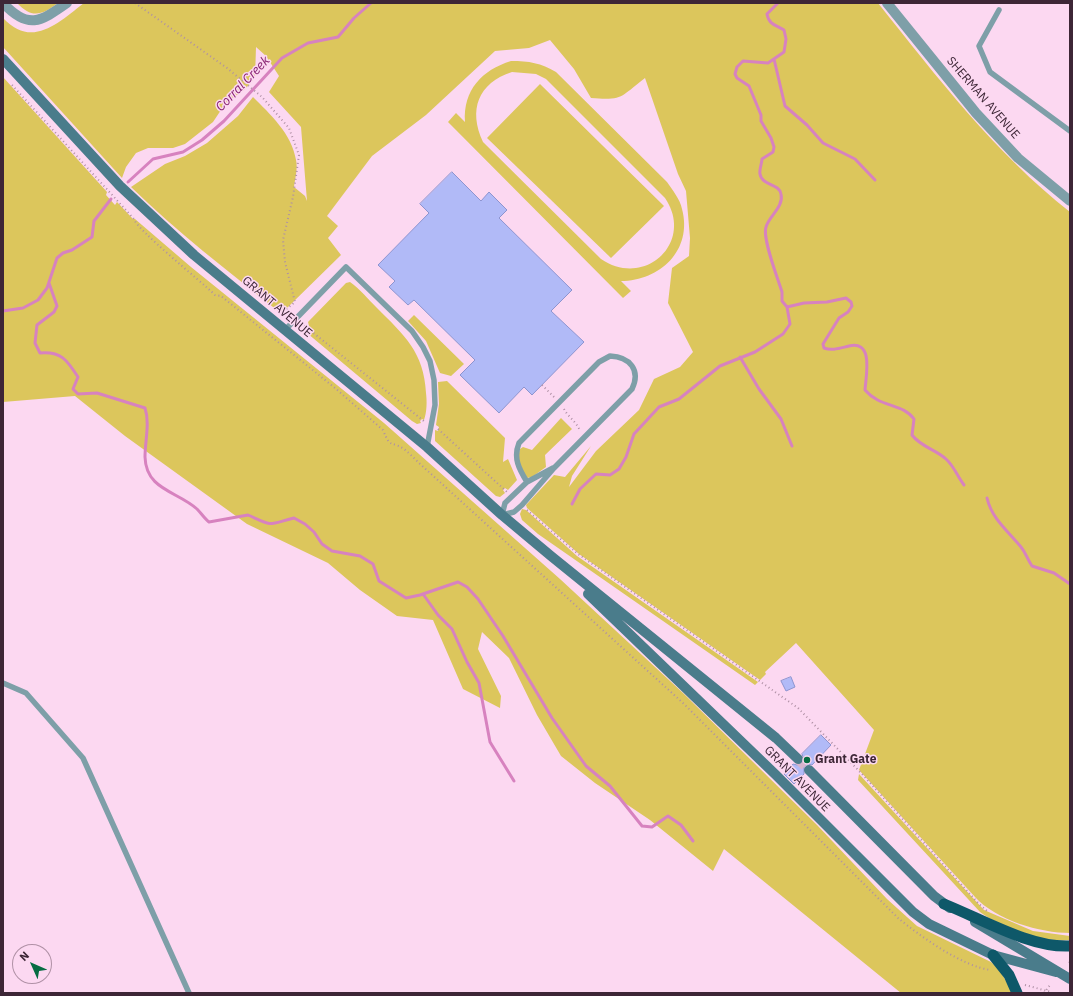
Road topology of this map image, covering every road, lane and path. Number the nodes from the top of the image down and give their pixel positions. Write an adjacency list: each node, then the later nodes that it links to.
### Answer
1 (3, 3): 2 (street)
2 (67, 3)
3 (135, 3): 10 (path)
4 (887, 3): 9 (street, SHERMAN AVENUE)
5 (999, 10): 8 (lane)
6 (3, 59): 11 (main road, GRANT AVENUE)
7 (8, 81): 30 (path)
8 (1070, 132)
9 (1070, 201)
10 (295, 319): 11 (lane); 14 (path); 14 (lane)
11 (284, 330): 16 (main road, GRANT AVENUE)
12 (542, 385): 13 (path)
13 (560, 402): 15 (path); 15 (lane); 18 (lane)
14 (430, 426): 16 (lane); 19 (path)
15 (582, 439): 17 (lane)
16 (427, 447): 21 (main road, GRANT AVENUE)
17 (554, 468): 18 (lane); 20 (lane)
18 (527, 482): 19 (lane)
19 (512, 496): 21 (lane)
20 (522, 505): 21 (lane); 27 (path)
21 (502, 515): 22 (main road, GRANT AVENUE)
22 (550, 556): 24 (main road, GRANT AVENUE); 29 (main road, GRANT AVENUE)
23 (3, 683): 37 (lane)
24 (798, 759)
25 (809, 770): 26 (main road, GRANT AVENUE)
26 (944, 904): 28 (highway); 31 (main road, GRANT AVENUE)
27 (994, 914)
28 (1070, 946)
29 (993, 955): 31 (main road, GRANT AVENUE); 34 (highway)
30 (995, 971)
31 (1056, 972): 32 (main road, GRANT AVENUE)
32 (1070, 979)
33 (1050, 985): 35 (path)
34 (1020, 988): 35 (path)
35 (1047, 990): 36 (path); 38 (path)
36 (1051, 992)
37 (189, 993)
38 (1044, 993)

